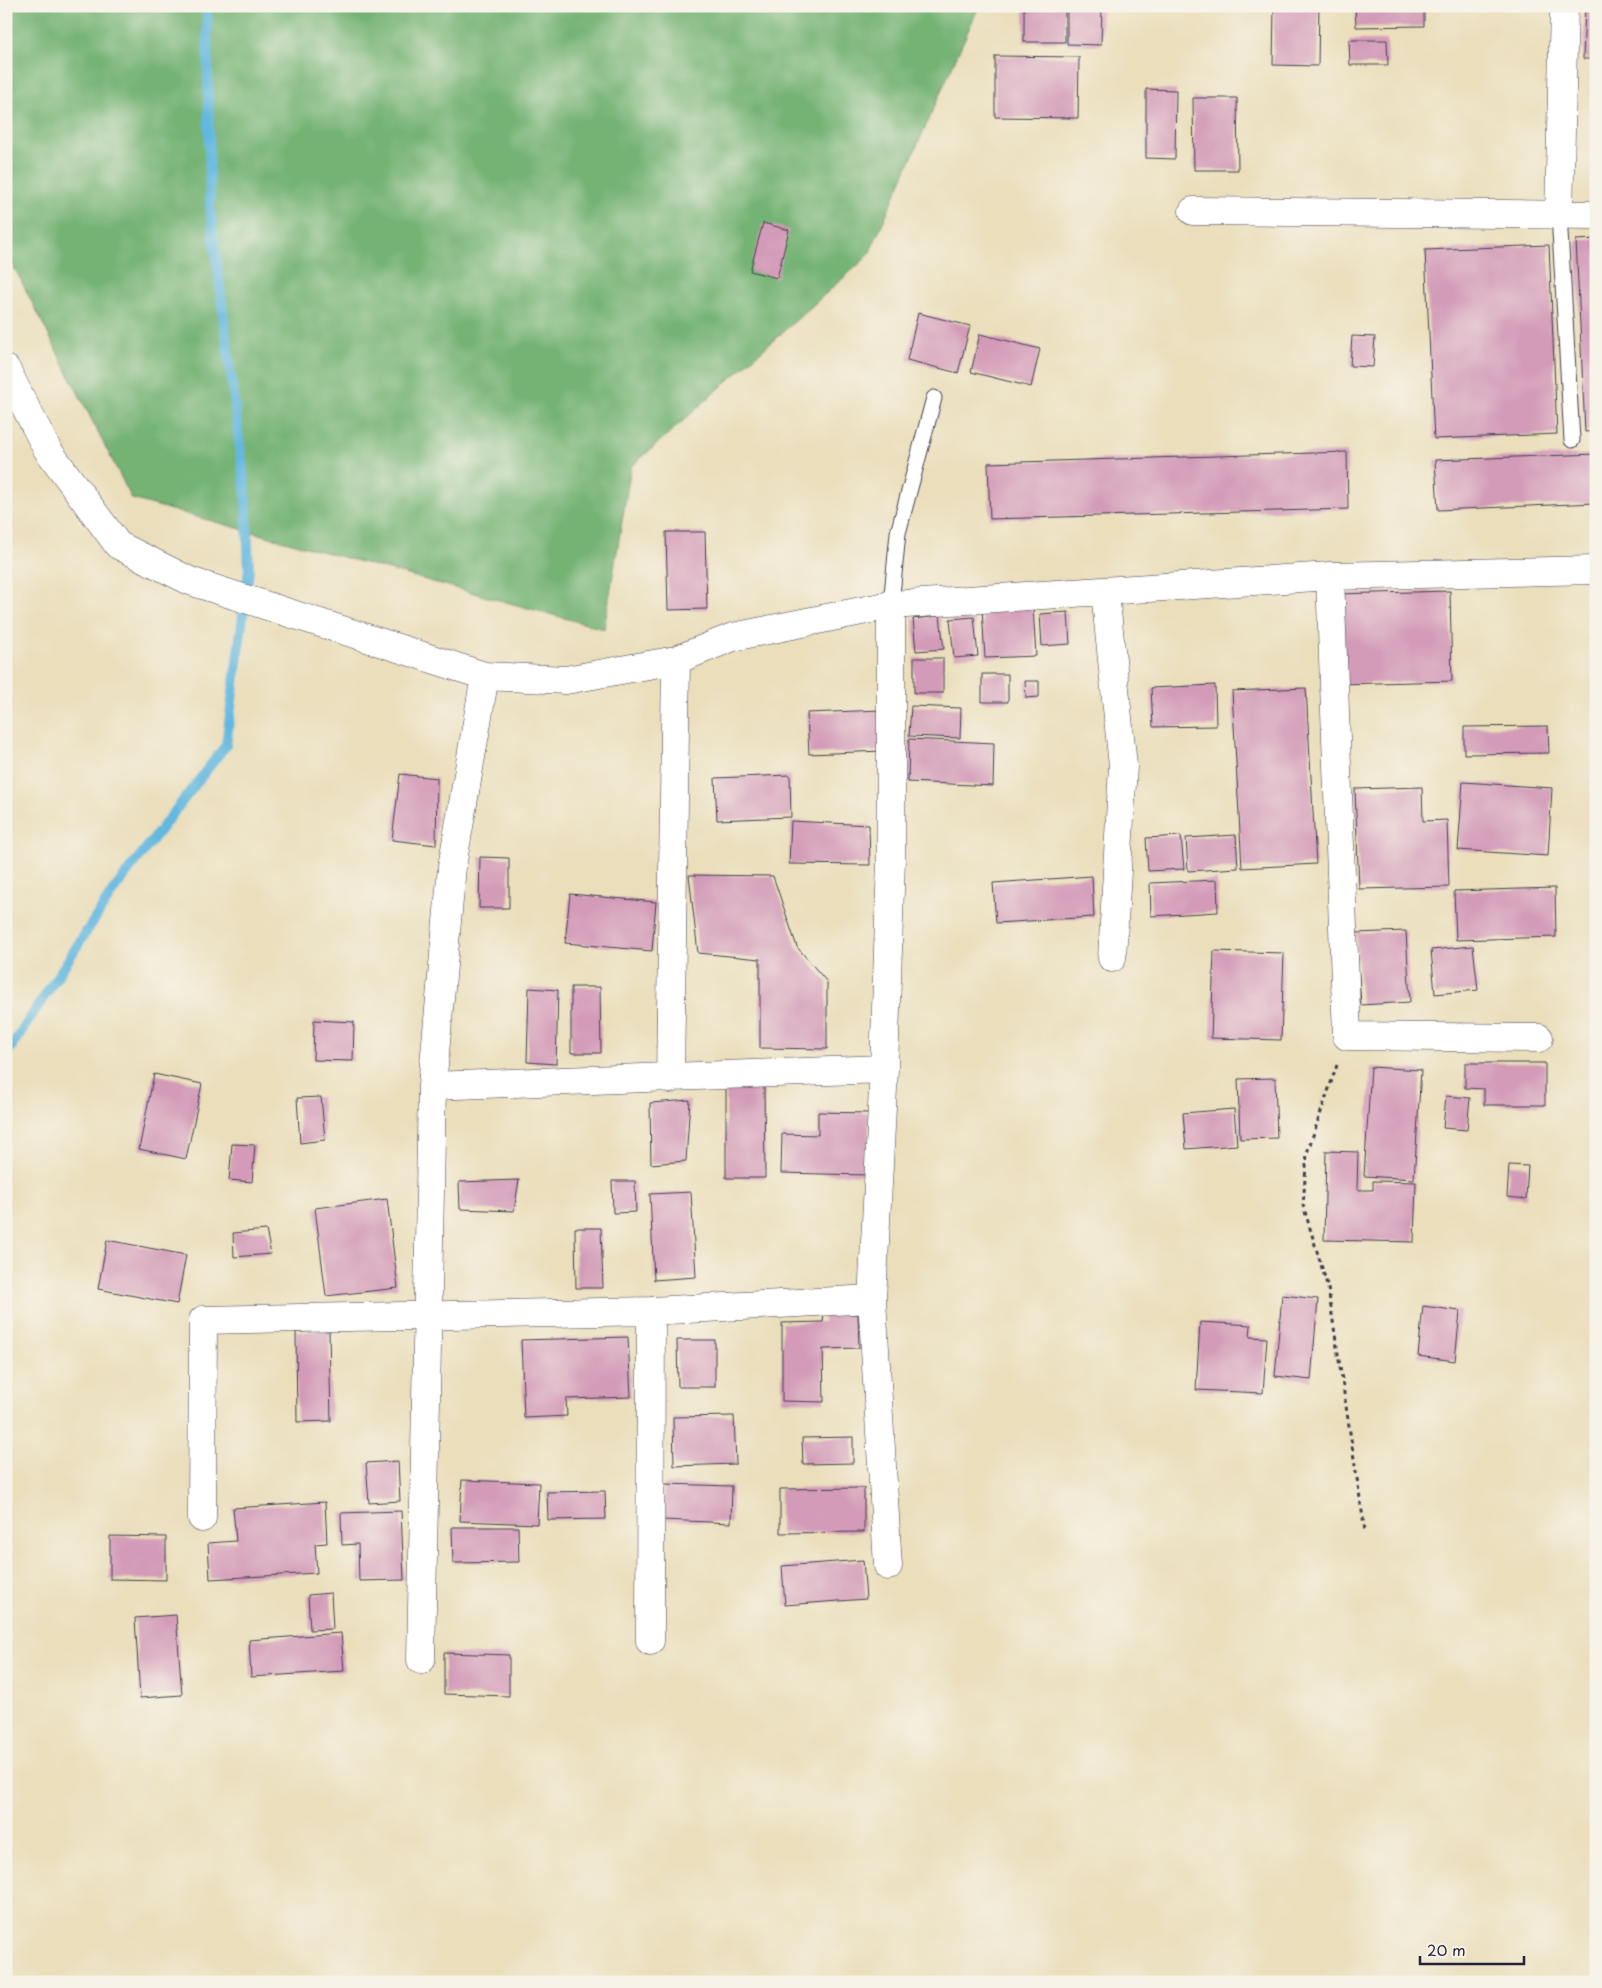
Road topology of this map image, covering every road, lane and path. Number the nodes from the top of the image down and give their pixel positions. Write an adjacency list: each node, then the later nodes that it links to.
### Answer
1 (1564, 6): 3 (street)
2 (1193, 211): 3 (street)
3 (1559, 214): 4 (street); 7 (lane)
4 (1596, 215)
5 (6, 369): 13 (street)
6 (934, 398): 11 (lane)
7 (1572, 440)
8 (1596, 570): 9 (street)
9 (1330, 576): 10 (street); 15 (street)
10 (1105, 592): 11 (street); 14 (street)
11 (891, 605): 12 (street); 17 (street)
12 (676, 660): 13 (street); 18 (street)
13 (485, 676): 19 (street)
14 (1112, 958)
15 (1347, 1036): 16 (street); 24 (path)
16 (1539, 1038)
17 (884, 1069): 18 (street); 20 (street)
18 (670, 1079): 19 (street)
19 (432, 1086): 22 (street)
20 (872, 1299): 21 (street); 25 (street)
21 (651, 1310): 22 (street); 26 (street)
22 (429, 1314): 23 (street); 27 (street)
23 (202, 1518)
24 (1365, 1531)
25 (888, 1566)
26 (650, 1641)
27 (421, 1660)

